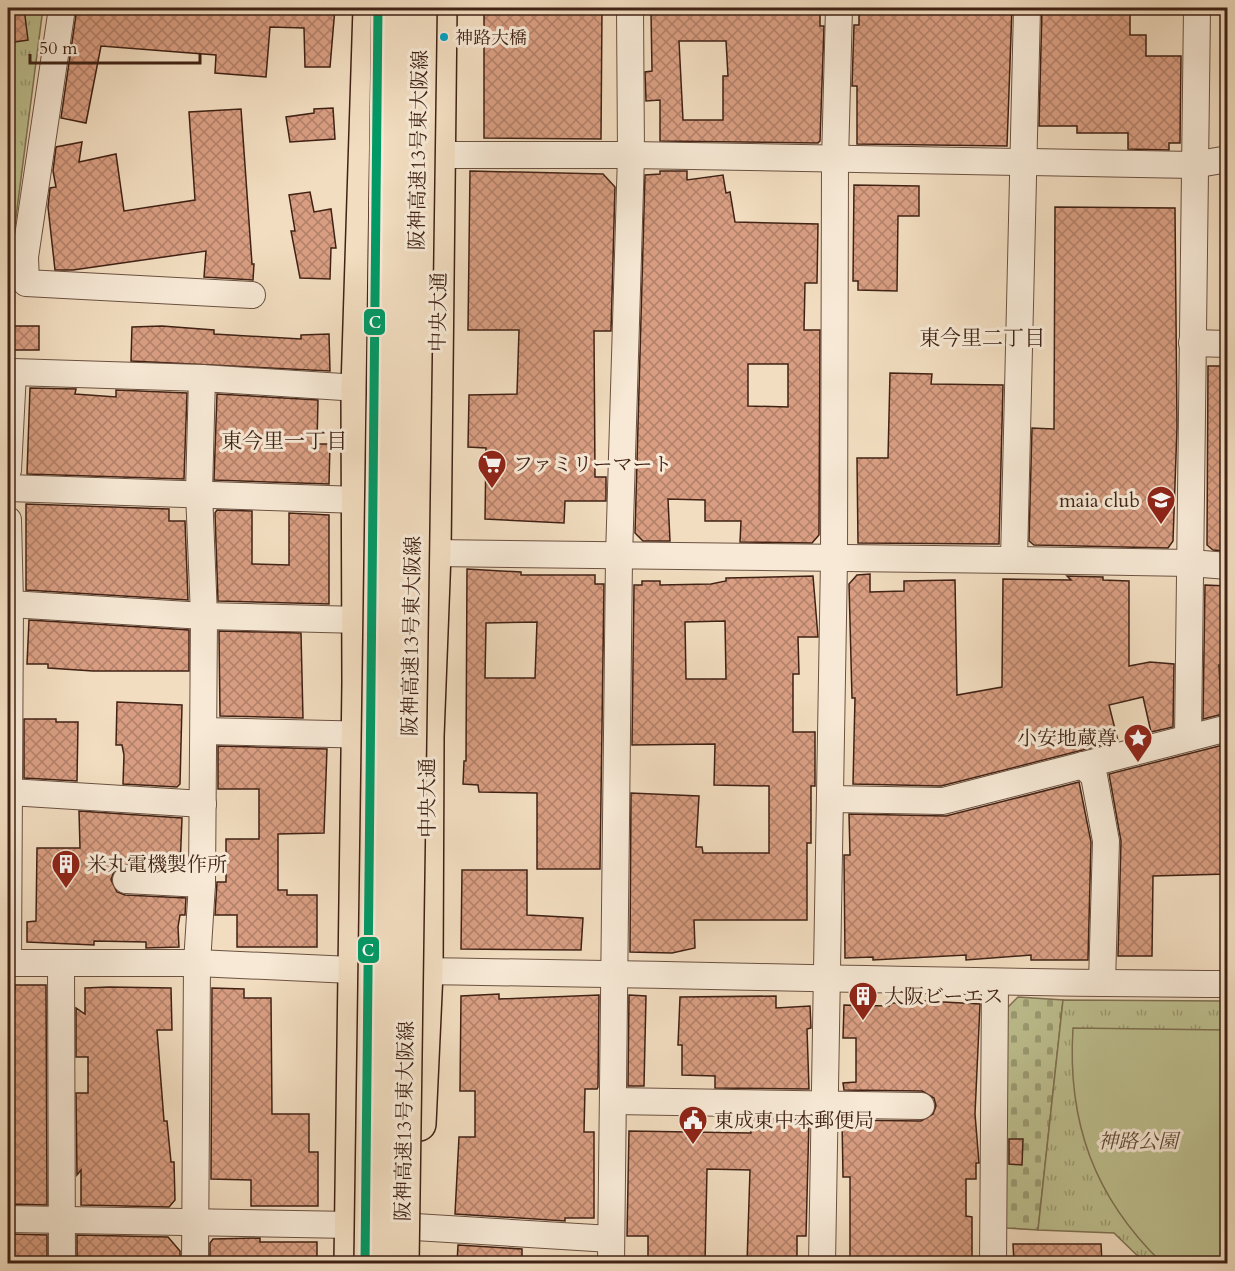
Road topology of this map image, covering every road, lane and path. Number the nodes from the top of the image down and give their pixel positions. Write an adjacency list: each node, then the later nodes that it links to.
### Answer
1 (62, 8): 17 (street)
2 (370, 8): 10 (main road)
3 (389, 8): 70 (main road, 阪神高速13号東大阪線, bridge)
4 (420, 8): 71 (main road, 阪神高速13号東大阪線, bridge)
5 (440, 8): 12 (main road, 中央大通)
6 (630, 8): 11 (street)
7 (839, 8): 14 (street)
8 (1027, 8): 15 (street)
9 (1197, 8): 16 (street)
10 (367, 154): 12 (street); 21 (main road)
11 (631, 155): 12 (street); 14 (street); 28 (street)
12 (438, 156): 27 (main road, 中央大通)
13 (1227, 159): 16 (street)
14 (835, 160): 15 (street); 29 (street)
15 (1022, 164): 16 (street); 30 (street)
16 (1193, 165): 18 (street)
17 (252, 295)
18 (1192, 343): 19 (street); 31 (street)
19 (1227, 344)
20 (202, 378): 21 (street); 22 (street); 24 (street)
21 (358, 388): 25 (main road)
22 (8, 470)
23 (8, 488): 24 (street)
24 (199, 492): 25 (street); 34 (street)
25 (359, 500): 35 (main road)
26 (8, 520): 33 (street)
27 (434, 553): 28 (street); 39 (main road, 中央大通)
28 (619, 557): 29 (street); 53 (street)
29 (834, 559): 30 (street); 43 (street)
30 (1014, 560): 31 (street)
31 (1190, 563): 32 (street); 40 (street)
32 (1227, 566)
33 (10, 604): 34 (street); 42 (street)
34 (204, 616): 35 (street); 37 (street)
35 (360, 620): 38 (main road)
36 (1227, 728): 40 (street)
37 (204, 730): 38 (street); 44 (street)
38 (358, 734): 39 (street); 51 (main road)
39 (427, 736): 52 (main road, 中央大通)
40 (1188, 738): 41 (street)
41 (1083, 765): 43 (street); 56 (street)
42 (9, 792): 44 (street); 45 (street)
43 (831, 799): 54 (street)
44 (203, 804): 47 (street)
45 (8, 832): 48 (street)
46 (126, 880): 47 (street)
47 (202, 884): 50 (street)
48 (8, 963): 49 (street)
49 (61, 963): 50 (street); 62 (street)
50 (197, 963): 51 (street); 63 (street)
51 (354, 971): 52 (street); 64 (main road)
52 (426, 972): 53 (street); 65 (main road, 中央大通)
53 (613, 972): 54 (street); 58 (street)
54 (826, 977): 55 (street); 59 (street)
55 (995, 983): 56 (street); 74 (street)
56 (1102, 983): 57 (street)
57 (1227, 984)
58 (614, 1101): 59 (street); 66 (street)
59 (825, 1106): 60 (street); 73 (street)
60 (921, 1106)
61 (8, 1219): 62 (street)
62 (63, 1219): 63 (street); 67 (street)
63 (196, 1223): 64 (street); 68 (street)
64 (351, 1225): 69 (main road)
65 (415, 1227): 66 (street); 72 (main road, 中央大通)
66 (611, 1251)
67 (62, 1263)
68 (195, 1263)
69 (351, 1263)
70 (371, 1263)
71 (402, 1263)
72 (414, 1263)
73 (822, 1263)
74 (993, 1263)

